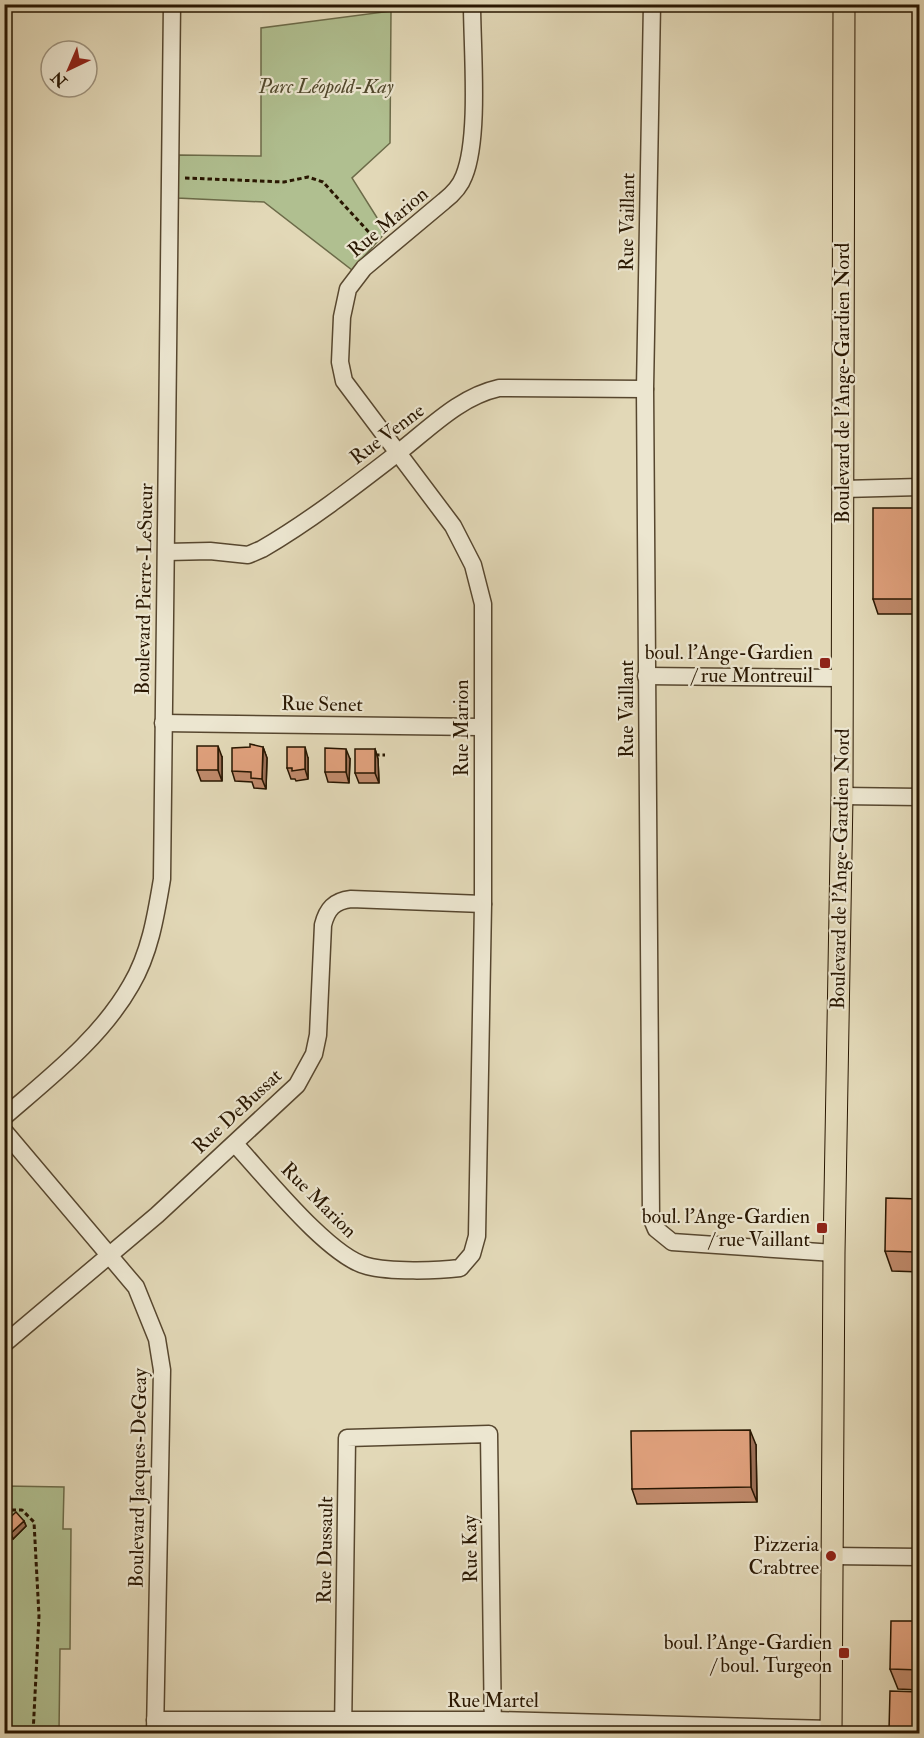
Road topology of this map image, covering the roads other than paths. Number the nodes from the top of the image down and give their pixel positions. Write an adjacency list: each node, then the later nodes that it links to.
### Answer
1 (172, 4): 9 (street, Boulevard Pierre-LeSueur)
2 (472, 4): 6 (street, Rue Marion)
3 (652, 4): 5 (street, Rue Vaillant)
4 (843, 4): 8 (main road, Boulevard de l'Ange-Gardien Nord)
5 (645, 389): 6 (street, Rue Venne); 10 (street, Rue Vaillant)
6 (398, 453): 9 (street, Rue Venne); 13 (street, Rue Marion)
7 (920, 487): 8 (street)
8 (843, 489): 11 (main road, Boulevard de l'Ange-Gardien Nord)
9 (167, 552): 12 (street, Boulevard Pierre-LeSueur)
10 (646, 676): 11 (street); 20 (street, Rue Vaillant)
11 (841, 678): 14 (main road, Boulevard de l'Ange-Gardien Nord)
12 (162, 723): 13 (street, Rue Senet); 17 (street, Boulevard Pierre-LeSueur)
13 (481, 726): 16 (street, Rue Marion)
14 (842, 796): 15 (street); 20 (main road, Boulevard de l'Ange-Gardien Nord)
15 (920, 797)
16 (483, 904): 19 (street, Rue DeBussat); 19 (street, Rue Marion)
17 (4, 1117)
18 (4, 1131): 21 (street, Boulevard Jacques-DeGeay)
19 (235, 1144): 21 (street, Rue DeBussat)
20 (834, 1253): 24 (main road, Boulevard de l'Ange-Gardien Nord)
21 (110, 1256): 22 (street, Rue DeBussat); 26 (street, Boulevard Jacques-DeGeay)
22 (4, 1344)
23 (418, 1436): 27 (street, Rue Dussault); 28 (street, Rue Kay)
24 (831, 1556): 25 (street); 29 (main road, Boulevard de l'Ange-Gardien Nord)
25 (920, 1557)
26 (155, 1727): 27 (street, Rue Martel)
27 (343, 1727): 28 (street, Rue Martel)
28 (493, 1727): 29 (street, Rue Martel)
29 (831, 1731)

